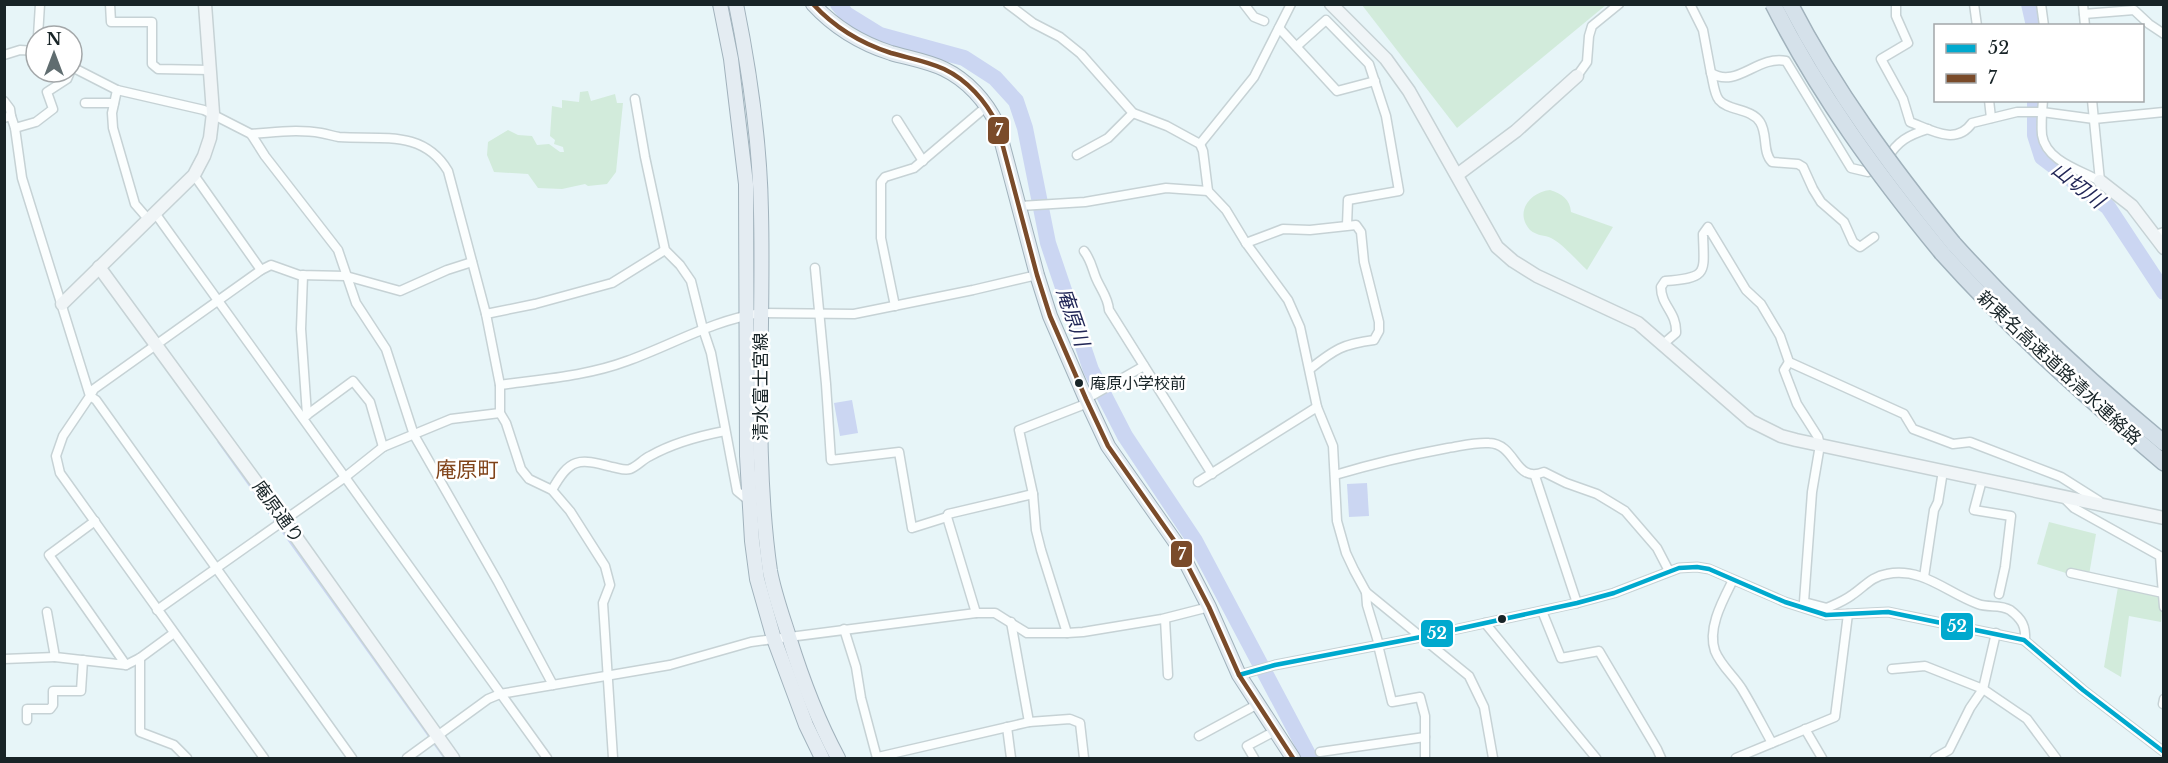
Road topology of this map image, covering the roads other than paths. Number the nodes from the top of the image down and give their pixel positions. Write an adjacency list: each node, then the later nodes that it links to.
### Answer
1 (40, 4): 20 (street)
2 (110, 4): 29 (street)
3 (205, 4): 29 (street)
4 (720, 4): 83 (main road, 清水富士宮線)
5 (736, 4): 83 (main road, 清水富士宮線)
6 (813, 4): 43 (main road)
7 (1008, 4): 47 (street)
8 (1244, 4): 19 (street)
9 (1291, 4): 24 (street)
10 (1331, 4): 59 (street)
11 (1619, 4): 32 (street)
12 (1690, 4): 31 (street)
13 (1773, 4): 68 (highway, 新東名高速道路清水連絡路, bridge)
14 (1790, 4): 68 (highway, 新東名高速道路清水連絡路, bridge)
15 (1896, 4): 53 (street)
16 (1974, 4): 21 (street)
17 (2040, 4): 22 (street)
18 (2084, 9): 23 (street); 25 (street)
19 (1264, 21)
20 (39, 24)
21 (1977, 24)
22 (2044, 24)
23 (2085, 24)
24 (1279, 28): 26 (street); 55 (street)
25 (2163, 34)
26 (1297, 46): 33 (street); 33 (street)
27 (24, 50): 28 (street)
28 (4, 55)
29 (210, 69): 46 (street)
30 (84, 73): 35 (street)
31 (1711, 73): 53 (street); 66 (street)
32 (1577, 76): 59 (street)
33 (1375, 81): 64 (street)
34 (59, 84): 52 (street)
35 (117, 90): 42 (street); 46 (street)
36 (635, 99): 70 (street)
37 (4, 101): 48 (street)
38 (1989, 102): 49 (street)
39 (2042, 102): 44 (street)
40 (2092, 102): 50 (street)
41 (85, 103): 42 (street)
42 (114, 103): 63 (street)
43 (987, 106): 57 (street); 62 (main road)
44 (2040, 112): 49 (street); 50 (street); 60 (street)
45 (2163, 112): 50 (street)
46 (213, 113): 54 (street); 58 (street)
47 (1133, 113): 55 (street); 56 (street)
48 (8, 117): 52 (street)
49 (1991, 118): 53 (street)
50 (2094, 119): 60 (street)
51 (897, 120): 57 (street)
52 (15, 128): 80 (street)
53 (1929, 129)
54 (251, 134): 72 (street); 78 (street)
55 (1200, 144): 61 (street)
56 (1077, 155)
57 (923, 161): 81 (street)
58 (194, 175): 63 (street); 75 (street)
59 (1457, 175): 87 (street)
60 (2100, 181): 65 (street)
61 (1208, 191): 62 (street); 67 (street)
62 (1020, 206): 77 (main road)
63 (152, 216): 73 (street); 79 (street)
64 (1347, 225): 67 (street); 90 (street)
65 (2159, 233): 69 (street)
66 (1874, 237)
67 (1245, 243): 90 (street)
68 (1948, 248): 99 (highway, 新東名高速道路清水連絡路); 102 (highway, 新東名高速道路清水連絡路)
69 (2163, 248)
70 (665, 250): 82 (street); 85 (street)
71 (1084, 251): 89 (street)
72 (472, 262): 78 (street); 82 (street)
73 (99, 267): 80 (street); 86 (street, 庵原通り)
74 (815, 268): 84 (street)
75 (261, 270): 76 (street); 79 (street)
76 (303, 275): 78 (street); 96 (street)
77 (1037, 275): 81 (street); 93 (main road)
78 (346, 276): 98 (street)
79 (218, 300): 86 (street); 96 (street)
80 (62, 304): 92 (street)
81 (895, 306): 84 (street)
82 (486, 314): 91 (street)
83 (754, 314): 84 (street); 85 (street); 113 (main road, 清水富士宮線); 143 (main road, 清水富士宮線)
84 (820, 314): 115 (street)
85 (702, 329): 91 (street); 97 (street)
86 (156, 345): 92 (street); 117 (street, 庵原通り)
87 (1662, 345): 88 (street); 100 (street)
88 (1790, 362): 100 (street); 114 (street)
89 (1144, 366): 93 (street); 104 (street)
90 (1310, 369): 94 (street)
91 (500, 386): 95 (street)
92 (90, 396): 118 (street); 119 (street)
93 (1089, 399): 111 (street); 128 (main road)
94 (1317, 407): 104 (street); 105 (street)
95 (500, 413): 98 (street); 110 (street)
96 (304, 416): 101 (street); 107 (street)
97 (725, 431): 110 (street); 113 (street)
98 (414, 435): 101 (street); 157 (street)
99 (2163, 443)
100 (1820, 445): 103 (street); 132 (street)
101 (382, 447): 107 (street)
102 (2163, 463)
103 (1943, 471): 108 (street); 122 (street)
104 (1212, 474): 109 (street)
105 (1335, 475): 106 (street); 124 (street)
106 (1535, 476): 120 (street); 127 (street)
107 (344, 478): 117 (street); 159 (street)
108 (1982, 480): 112 (street); 126 (street)
109 (1198, 482)
110 (552, 490): 156 (street)
111 (1033, 494): 115 (street); 141 (street)
112 (2064, 497): 114 (street); 125 (street)
113 (748, 500): 145 (main road, 清水富士宮線)
114 (2107, 507): 116 (street)
115 (947, 518): 134 (street)
116 (2163, 518)
117 (284, 520): 119 (street); 169 (street, 庵原通り)
118 (95, 521): 130 (street); 152 (street)
119 (216, 568): 130 (street); 177 (street)
120 (1669, 571): 123 (street); 127 (street)
121 (2071, 573): 125 (street)
122 (1924, 576): 132 (street); 146 (street)
123 (1733, 580): 132 (street); 171 (street)
124 (1366, 591): 144 (street); 147 (street)
125 (2163, 593): 129 (street)
126 (1999, 594)
127 (1577, 603): 131 (street)
128 (1209, 607): 136 (street); 154 (main road)
129 (2163, 607)
130 (158, 610): 140 (street)
131 (1542, 611): 138 (street); 191 (street)
132 (1827, 611): 135 (street)
133 (47, 612): 148 (street)
134 (976, 613): 137 (street); 139 (street)
135 (1848, 614): 142 (street); 166 (street)
136 (1165, 619): 141 (street); 155 (street)
137 (1011, 622): 141 (street); 164 (street)
138 (1485, 623): 144 (street); 190 (street)
139 (844, 629): 143 (street); 174 (street)
140 (174, 633): 149 (street); 176 (street)
141 (1066, 633)
142 (1996, 633): 146 (street); 158 (street)
143 (789, 637): 145 (street); 183 (main road, 清水富士宮線)
144 (1422, 637): 147 (street); 189 (street)
145 (774, 639): 156 (street); 182 (main road, 清水富士宮線)
146 (2025, 641): 173 (street)
147 (1379, 645): 154 (street); 170 (street)
148 (56, 657): 150 (street); 151 (street)
149 (140, 658): 152 (street); 175 (street)
150 (4, 659)
151 (83, 660): 152 (street); 163 (street)
152 (126, 665)
153 (1892, 669): 158 (street)
154 (1243, 674): 161 (main road)
155 (1168, 675)
156 (608, 676): 157 (street); 181 (street)
157 (553, 685): 159 (street)
158 (1983, 689): 194 (street); 195 (street)
159 (500, 694): 169 (street); 180 (street)
160 (2163, 699): 162 (street)
161 (1258, 704): 167 (main road); 168 (street)
162 (2163, 704)
163 (27, 720)
164 (1029, 722): 165 (street); 185 (street)
165 (1007, 727): 174 (street); 184 (street)
166 (1805, 729): 171 (street); 193 (street)
167 (1275, 731): 186 (street); 187 (main road)
168 (1199, 736)
169 (438, 737): 178 (street); 179 (street, 庵原通り)
170 (1425, 737): 172 (street); 188 (street)
171 (1772, 743): 192 (street)
172 (1320, 752)
173 (2163, 752)
174 (877, 758)
175 (188, 759)
176 (264, 759)
177 (352, 759)
178 (407, 759)
179 (453, 759)
180 (547, 759)
181 (613, 759)
182 (822, 759)
183 (838, 759)
184 (1011, 759)
185 (1084, 759)
186 (1254, 759)
187 (1293, 759)
188 (1425, 759)
189 (1493, 759)
190 (1596, 759)
191 (1661, 759)
192 (1736, 759)
193 (1822, 759)
194 (1935, 759)
195 (2056, 759)

